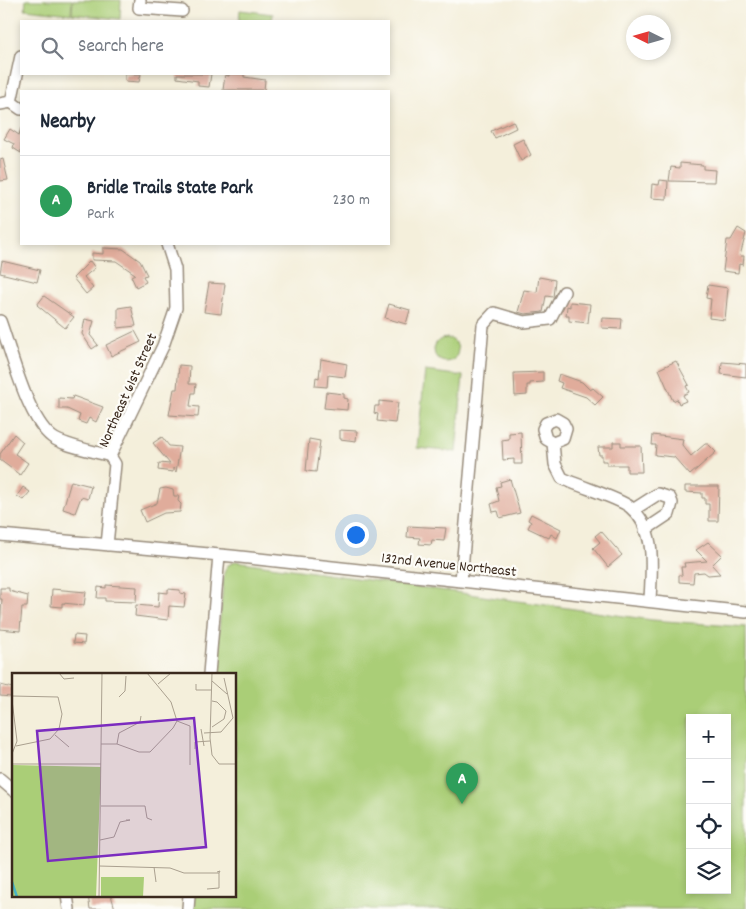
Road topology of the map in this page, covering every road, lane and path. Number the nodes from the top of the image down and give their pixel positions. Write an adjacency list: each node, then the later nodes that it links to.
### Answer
1 (140, 0): 2 (street)
2 (182, 12)
3 (20, 59): 4 (street)
4 (6, 103): 5 (street)
5 (20, 109)
6 (167, 245): 10 (street, Northeast 61st Street)
7 (564, 292): 16 (street)
8 (0, 321): 10 (street)
9 (553, 443): 11 (street)
10 (110, 456): 14 (street, Northeast 61st Street)
11 (633, 510): 12 (street); 12 (street)
12 (645, 530): 17 (street)
13 (0, 535): 14 (street, 132nd Avenue Northeast)
14 (107, 545): 15 (street, 132nd Avenue Northeast)
15 (219, 555): 16 (street, 132nd Avenue Northeast); 19 (street)
16 (461, 581): 17 (street, 132nd Avenue Northeast)
17 (650, 601): 18 (street, 132nd Avenue Northeast)
18 (746, 612)
19 (209, 673)
20 (0, 779): 21 (street)
21 (12, 789)
22 (68, 896): 24 (street)
23 (189, 896): 25 (street)
24 (69, 909)
25 (188, 909)

